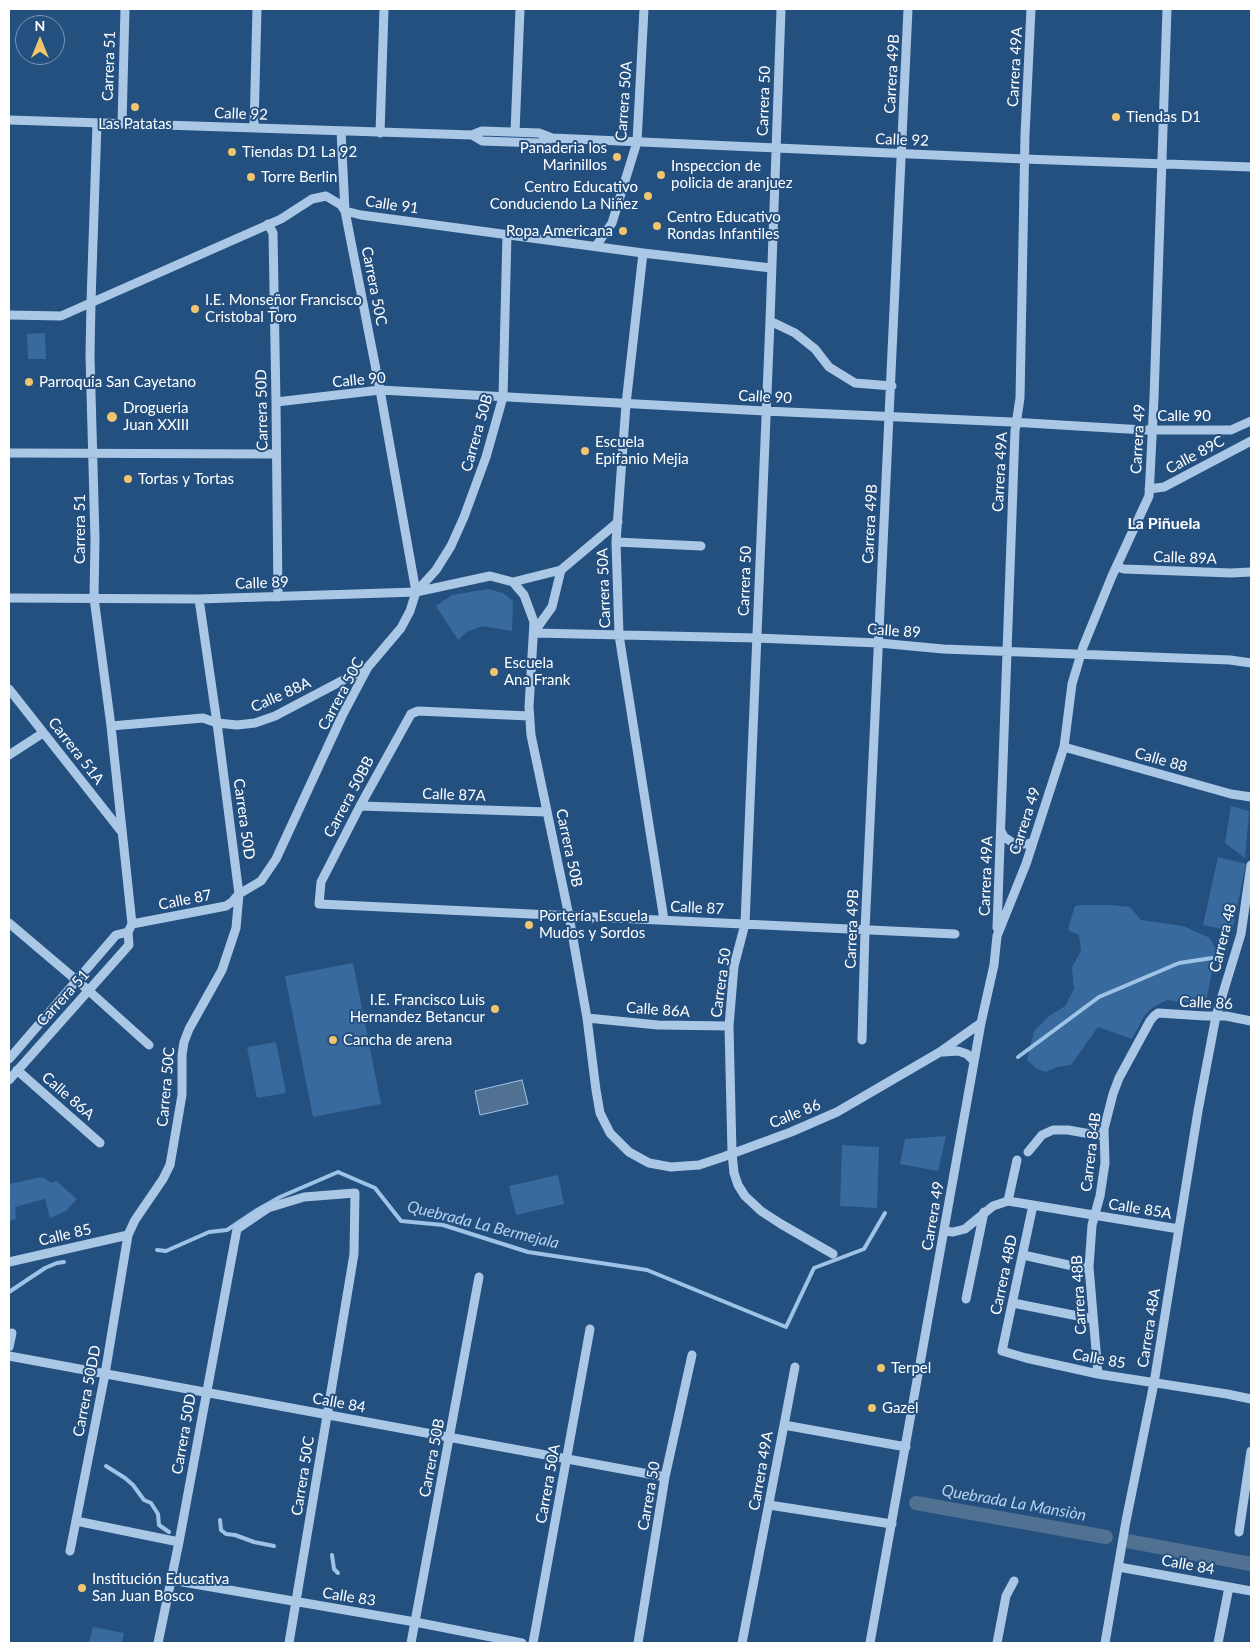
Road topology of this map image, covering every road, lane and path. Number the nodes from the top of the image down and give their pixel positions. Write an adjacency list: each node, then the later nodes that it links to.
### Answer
1 (125, 9): 12 (street, Carrera 51)
2 (256, 9): 13 (street)
3 (384, 9): 16 (street)
4 (520, 9): 15 (street)
5 (644, 9): 19 (street, Carrera 50A)
6 (781, 9): 20 (street, Carrera 50)
7 (908, 9): 21 (street, Carrera 49B)
8 (1032, 9): 22 (street, Carrera 49A)
9 (1167, 9): 23 (street, Carrera 49)
10 (11, 121): 11 (street, Calle 92)
11 (97, 123): 12 (street, Calle 92); 31 (street, Carrera 51)
12 (122, 124): 13 (street, Calle 92)
13 (254, 128): 14 (street, Calle 92)
14 (341, 131): 16 (street, Calle 92); 25 (street, Carrera 50C)
15 (516, 132): 17 (street, Calle 92); 18 (street, Calle 92)
16 (380, 133): 17 (street, Calle 92)
17 (472, 135): 18 (street, Calle 92)
18 (552, 138): 19 (street, Calle 92)
19 (637, 142): 20 (street, Calle 92); 28 (street, Carrera 50A)
20 (776, 148): 21 (street, Calle 92); 30 (street, Carrera 50)
21 (902, 154): 22 (street, Calle 92); 34 (street, Carrera 49B)
22 (1024, 159): 23 (street, Calle 92); 42 (street, Carrera 49A)
23 (1162, 164): 24 (street, Calle 92); 43 (street, Carrera 49)
24 (1251, 167)
25 (345, 211): 26 (street, Calle 91); 27 (street, Calle 91); 35 (street, Carrera 50C)
26 (268, 224): 31 (street, Calle 91); 37 (street, Carrera 50D)
27 (507, 234): 28 (street, Calle 91); 36 (street, Carrera 50B)
28 (596, 246): 29 (street, Calle 91)
29 (643, 254): 30 (street, Calle 91); 38 (street, Carrera 50A)
30 (771, 268): 33 (street, Carrera 50)
31 (91, 302): 32 (street, Calle 91); 46 (street, Carrera 51)
32 (9, 315)
33 (770, 321): 34 (street); 39 (street, Carrera 50)
34 (892, 386): 40 (street, Carrera 49B)
35 (380, 390): 36 (street, Calle 90); 37 (street, Calle 90); 56 (street, Carrera 50C)
36 (503, 397): 38 (street, Calle 90); 56 (street, Carrera 50B)
37 (276, 402): 47 (street, Carrera 50D)
38 (626, 404): 39 (street, Calle 90); 49 (street, Carrera 50A)
39 (765, 411): 40 (street, Calle 90); 63 (street, Carrera 50)
40 (889, 416): 42 (street, Calle 90); 64 (street, Carrera 49B)
41 (1251, 421): 43 (street, Calle 90)
42 (1016, 422): 43 (street, Calle 90); 65 (street, Carrera 49A)
43 (1152, 430): 48 (street, Carrera 49)
44 (1251, 441): 48 (street, Calle 89C)
45 (9, 453): 46 (street)
46 (92, 453): 47 (street); 59 (street, Carrera 51)
47 (276, 454): 57 (street, Carrera 50D)
48 (1149, 489): 52 (street, Carrera 49)
49 (618, 522): 50 (street, Carrera 50A); 53 (street)
50 (616, 542): 51 (street); 62 (street, Carrera 50A)
51 (701, 546)
52 (1117, 567): 54 (street, Calle 89A); 66 (street, Carrera 49)
53 (560, 570): 55 (street); 61 (street)
54 (1251, 572)
55 (513, 582): 56 (street, Calle 89); 61 (street, Carrera 50B)
56 (416, 592): 57 (street, Calle 89); 68 (street, Carrera 50C)
57 (278, 597): 60 (street, Calle 89)
58 (9, 598): 59 (street, Calle 89)
59 (94, 598): 60 (street, Calle 89); 72 (street, Carrera 51)
60 (198, 599): 71 (street, Carrera 50D)
61 (534, 633): 62 (street, Calle 89); 70 (street, Carrera 50B)
62 (619, 635): 63 (street, Calle 89); 86 (street, Carrera 50A)
63 (756, 638): 64 (street, Calle 89); 88 (street, Carrera 50)
64 (878, 644): 65 (street, Calle 89); 90 (street, Carrera 49B)
65 (1007, 651): 66 (street, Calle 89); 80 (street, Carrera 49A)
66 (1081, 654): 67 (street, Calle 89); 74 (street, Carrera 49)
67 (1251, 663)
68 (368, 667): 71 (street, Calle 88A); 83 (street, Carrera 50C)
69 (9, 689): 73 (street, Carrera 51A)
70 (529, 716): 77 (street, Carrera 50BB); 78 (street, Carrera 50B)
71 (217, 723): 72 (street, Calle 88A); 83 (street, Carrera 50D)
72 (111, 726): 79 (street, Carrera 51)
73 (43, 734): 75 (street); 79 (street, Carrera 51A)
74 (1064, 747): 76 (street, Calle 88); 81 (street, Carrera 49)
75 (9, 755)
76 (1251, 797)
77 (360, 806): 78 (street, Calle 87A); 84 (street, Carrera 50BB)
78 (547, 812): 85 (street, Carrera 50B)
79 (121, 831): 89 (street, Carrera 51)
80 (1001, 831): 81 (street); 92 (street, Carrera 49A)
81 (1033, 842): 92 (street, Carrera 49)
82 (1251, 865): 96 (street, Carrera 48)
83 (239, 894): 89 (street, Calle 87); 121 (street, Carrera 50C)
84 (318, 904): 85 (street, Calle 87)
85 (569, 916): 86 (street, Calle 87); 97 (street, Carrera 50B)
86 (664, 920): 88 (street, Calle 87)
87 (9, 923): 93 (street)
88 (745, 924): 90 (street, Calle 87); 100 (street, Carrera 50)
89 (130, 928): 93 (street, Carrera 51); 94 (street, Carrera 51)
90 (865, 930): 91 (street, Calle 87); 101 (street, Carrera 49B)
91 (955, 934)
92 (997, 936): 99 (street, Carrera 49)
93 (76, 981): 94 (street); 104 (street, Carrera 51)
94 (88, 990): 102 (street); 106 (street, Carrera 51)
95 (1158, 1013): 96 (street, Calle 86); 108 (street, Carrera 84B)
96 (1216, 1016): 98 (street, Calle 86); 119 (street, Carrera 48A)
97 (587, 1018): 100 (street, Calle 86A); 113 (street, Carrera 50B)
98 (1251, 1021)
99 (981, 1023): 103 (street, Calle 86); 105 (street, Carrera 49)
100 (728, 1026): 111 (street, Carrera 50)
101 (862, 1040)
102 (149, 1045)
103 (940, 1052): 105 (street); 111 (street, Calle 86)
104 (9, 1058)
105 (974, 1061): 120 (street, Carrera 49)
106 (17, 1070): 107 (street, Carrera 51); 109 (street, Calle 86A)
107 (9, 1080)
108 (1104, 1134): 110 (street); 117 (street, Carrera 84B)
109 (100, 1143)
110 (1028, 1152)
111 (732, 1153): 113 (street, Calle 86); 122 (street, Carrera 50)
112 (1017, 1160): 114 (street)
113 (649, 1163)
114 (1008, 1201): 115 (street, Calle 85A); 116 (street)
115 (1033, 1205): 117 (street, Calle 85A); 123 (street, Carrera 48D)
116 (984, 1212): 120 (street); 127 (street)
117 (1094, 1216): 119 (street, Calle 85A); 125 (street, Carrera 48B)
118 (236, 1229): 140 (street, Carrera 50D); 142 (street, Carrera 50C)
119 (1179, 1229): 139 (street, Carrera 48A)
120 (944, 1231): 145 (street, Carrera 49)
121 (128, 1235): 124 (street, Calle 85); 137 (street, Carrera 50DD)
122 (833, 1254)
123 (1023, 1255): 125 (street); 128 (street, Carrera 48D)
124 (9, 1262)
125 (1090, 1267): 129 (street, Carrera 48B)
126 (479, 1277): 144 (street, Carrera 50B)
127 (966, 1300)
128 (1013, 1303): 129 (street); 133 (street, Carrera 48D)
129 (1093, 1319): 138 (street, Carrera 48B)
130 (590, 1329): 147 (street, Carrera 50A)
131 (12, 1333): 132 (street)
132 (9, 1347)
133 (1002, 1351): 138 (street, Calle 85)
134 (692, 1355): 148 (street, Carrera 50)
135 (9, 1356): 137 (street, Calle 84)
136 (795, 1366): 143 (street)
137 (105, 1374): 140 (street, Calle 84); 150 (street, Carrera 50DD)
138 (1098, 1374): 139 (street, Calle 85)
139 (1154, 1383): 141 (street, Calle 85); 155 (street, Carrera 48A)
140 (206, 1392): 142 (street, Calle 84); 153 (street, Carrera 50D)
141 (1251, 1400)
142 (326, 1414): 144 (street, Calle 84); 160 (street, Carrera 50C)
143 (784, 1425): 145 (street, Carrera 49A); 149 (street, Carrera 49A)
144 (449, 1437): 147 (street, Calle 84); 161 (street, Carrera 50B)
145 (906, 1447): 151 (street, Carrera 49)
146 (1251, 1451): 152 (street)
147 (567, 1459): 148 (street, Calle 84); 166 (street, Carrera 50A)
148 (665, 1476): 167 (street, Carrera 50)
149 (769, 1505): 151 (street); 168 (street, Carrera 49A)
150 (76, 1521): 153 (street); 154 (street, Carrera 50DD)
151 (892, 1524): 169 (street, Carrera 49)
152 (1239, 1532)
153 (179, 1542): 156 (street, Carrera 50D)
154 (70, 1551)
155 (1119, 1566): 158 (street, Calle 84); 171 (street, Carrera 48A)
156 (171, 1580): 160 (street, Calle 83); 162 (street, Carrera 50D)
157 (1014, 1581): 170 (street)
158 (1229, 1586): 159 (street, Calle 84); 172 (street)
159 (1251, 1591)
160 (297, 1603): 161 (street, Calle 83); 163 (street, Carrera 50C)
161 (415, 1622): 164 (street, Carrera 50B); 165 (street, Calle 83)
162 (158, 1643)
163 (289, 1643)
164 (411, 1643)
165 (522, 1643)
166 (533, 1643)
167 (638, 1643)
168 (742, 1643)
169 (870, 1643)
170 (997, 1643)
171 (1105, 1643)
172 (1218, 1643)

